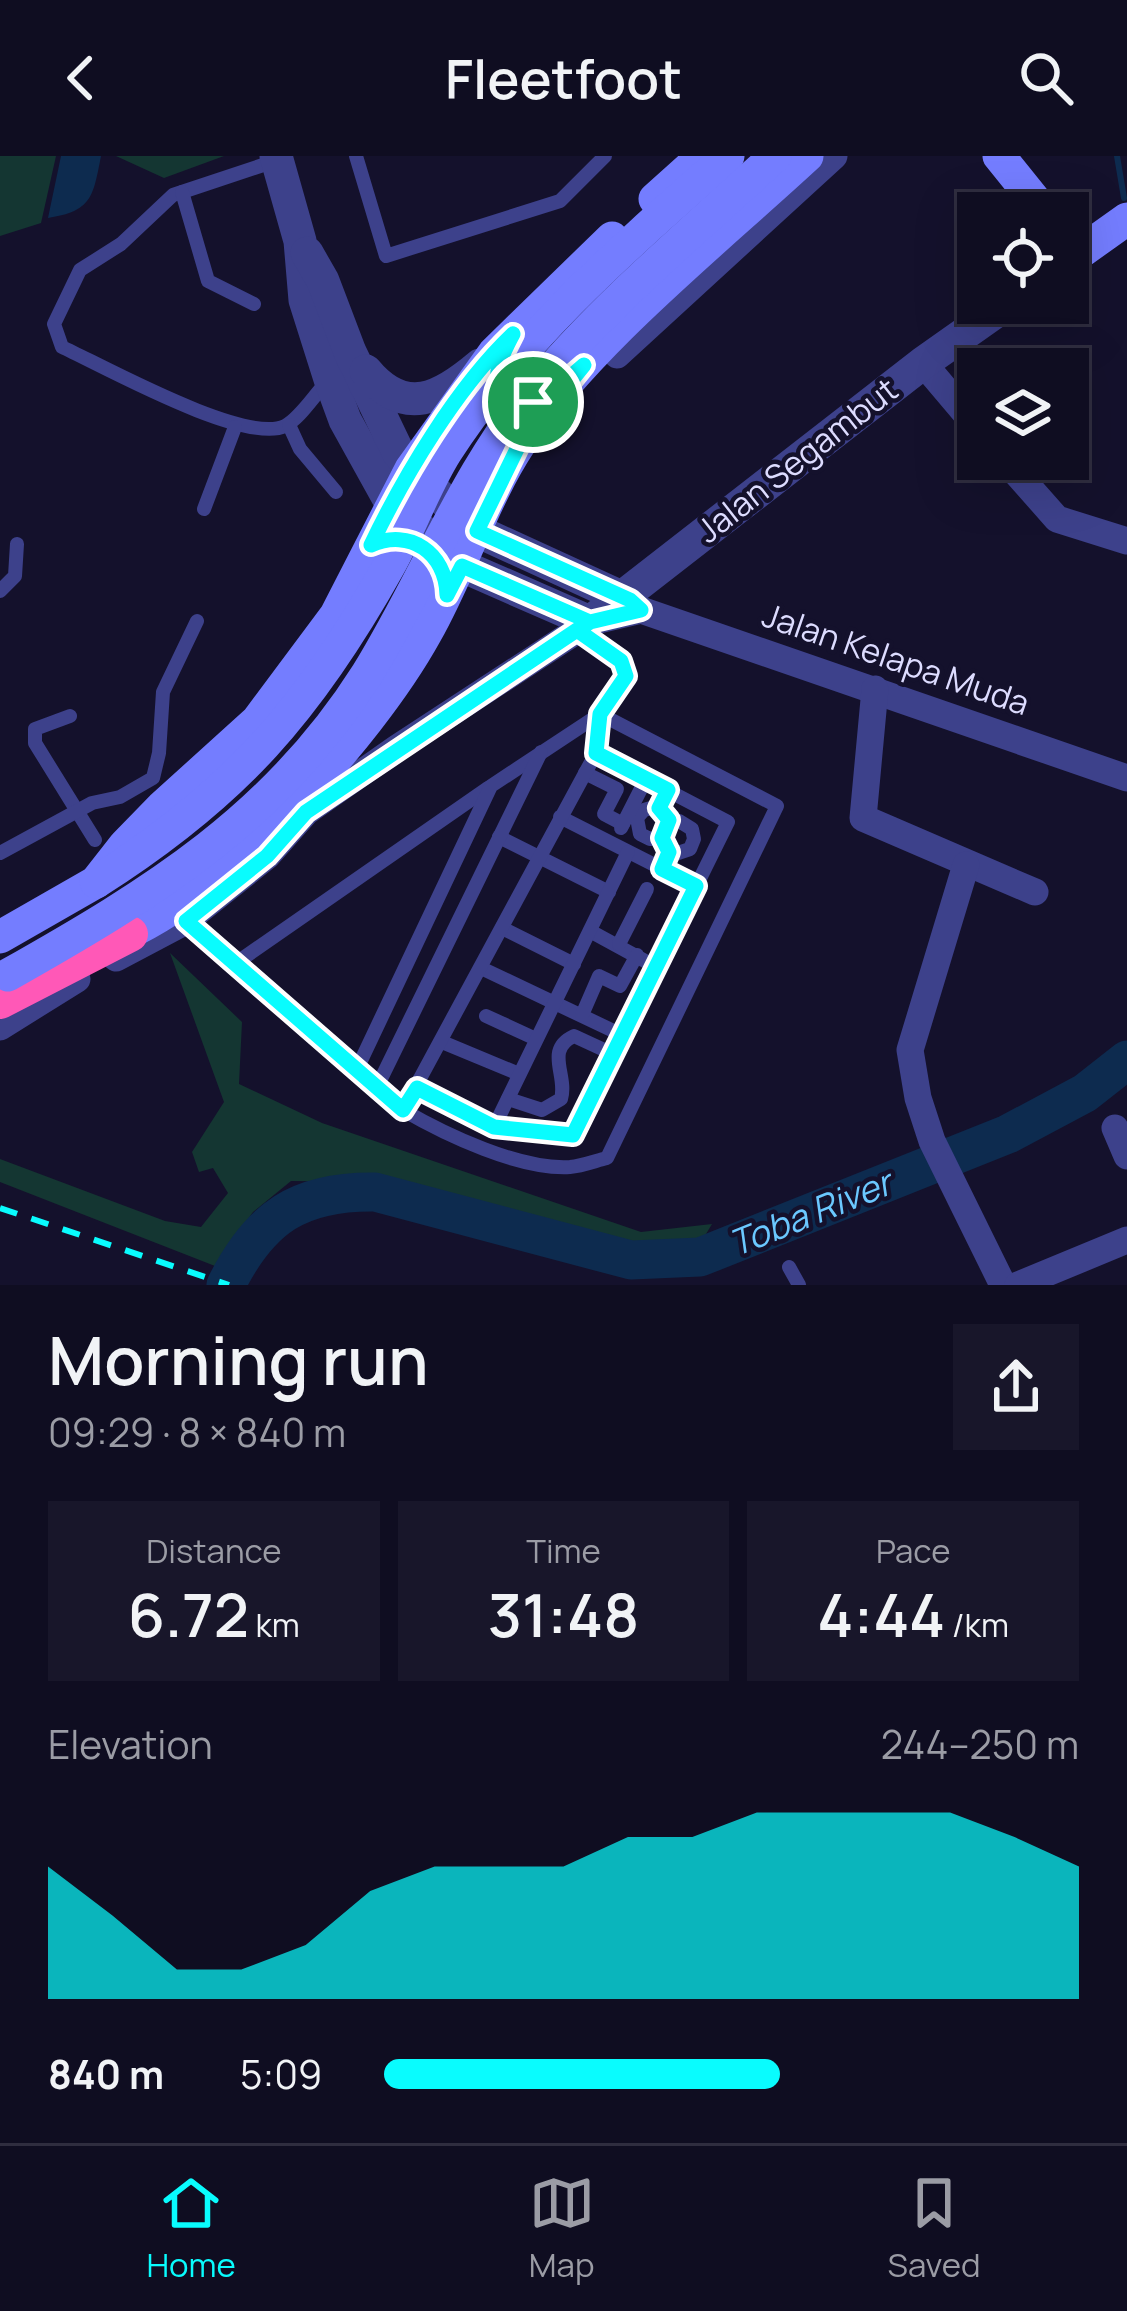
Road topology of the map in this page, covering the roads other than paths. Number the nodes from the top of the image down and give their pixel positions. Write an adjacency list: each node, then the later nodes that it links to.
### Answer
1 (356, 156): 2 (lane)
2 (605, 156)
3 (703, 156): 18 (main road)
4 (728, 156): 67 (main road, bridge)
5 (775, 156): 83 (main road, bridge)
6 (807, 156): 22 (main road)
7 (834, 156): 20 (street)
8 (1000, 156): 11 (main road)
9 (276, 158): 10 (lane); 14 (street)
10 (182, 192): 16 (lane); 26 (lane)
11 (1028, 192)
12 (1121, 223): 13 (main road); 15 (main road)
13 (1089, 231)
14 (300, 241): 19 (street); 23 (street)
15 (1089, 246)
16 (254, 304)
17 (978, 324): 21 (street, Jalan Segambut)
18 (504, 343): 19 (street); 22 (main road); 27 (main road)
19 (350, 352): 27 (street)
20 (617, 355)
21 (923, 363): 24 (street); 38 (street, Jalan Segambut)
22 (584, 365): 32 (main road)
23 (330, 379): 25 (lane); 30 (street)
24 (957, 403)
25 (289, 425): 26 (lane); 29 (lane)
26 (235, 427): 31 (lane)
27 (411, 469): 30 (main road); 32 (street)
28 (1023, 480): 33 (street)
29 (336, 492)
30 (391, 503): 35 (main road); 36 (street)
31 (204, 509)
32 (477, 531): 36 (main road); 38 (street)
33 (1127, 541)
34 (17, 544): 37 (lane)
35 (371, 545): 36 (main road); 67 (main road)
36 (454, 580): 40 (street); 75 (main road)
37 (0, 591)
38 (630, 603): 40 (street, Jalan Segambut); 41 (street, Jalan Kelapa Muda)
39 (197, 621): 53 (lane)
40 (583, 626): 42 (lane); 72 (street)
41 (874, 689): 47 (street, Jalan Kelapa Muda); 65 (street)
42 (600, 714): 44 (lane); 45 (lane); 98 (lane)
43 (70, 716): 53 (lane)
44 (542, 750): 49 (lane); 58 (lane)
45 (596, 753): 46 (lane); 48 (lane)
46 (585, 773): 54 (lane); 55 (lane)
47 (1127, 778)
48 (646, 779): 50 (lane); 55 (lane)
49 (491, 786): 79 (lane); 93 (lane)
50 (668, 790): 51 (lane); 52 (lane)
51 (696, 805): 56 (lane); 68 (lane)
52 (659, 808): 57 (lane); 57 (lane)
53 (77, 811): 59 (lane); 62 (lane)
54 (560, 818): 60 (lane); 64 (lane)
55 (622, 824): 60 (lane)
56 (686, 824): 57 (lane); 61 (lane)
57 (658, 833): 61 (lane); 63 (lane)
58 (500, 837): 64 (lane); 95 (lane)
59 (95, 840)
60 (613, 844): 63 (lane)
61 (669, 852): 66 (lane)
62 (0, 854)
63 (632, 855): 66 (lane); 70 (lane)
64 (539, 858): 70 (lane); 73 (lane)
65 (966, 865): 71 (street); 105 (street)
66 (662, 869): 68 (lane)
67 (96, 882): 76 (main road)
68 (696, 886): 81 (lane)
69 (646, 889): 77 (lane)
70 (609, 892): 74 (lane)
71 (1035, 892)
72 (186, 921): 79 (lane); 88 (street)
73 (502, 928): 80 (lane); 82 (lane)
74 (590, 931): 77 (lane); 80 (lane)
75 (130, 934): 83 (main road); 84 (highway)
76 (0, 937)
77 (619, 944): 78 (lane)
78 (638, 955): 81 (lane); 86 (lane)
79 (236, 963): 93 (lane)
80 (574, 964): 85 (lane)
81 (656, 967): 89 (lane)
82 (482, 968): 85 (lane); 91 (lane)
83 (0, 982)
84 (0, 1001)
85 (555, 1001): 86 (lane); 90 (lane)
86 (582, 1015): 89 (lane)
87 (486, 1016): 90 (lane)
88 (0, 1027)
89 (622, 1035): 92 (lane)
90 (536, 1040): 94 (lane)
91 (442, 1042): 94 (lane); 96 (lane)
92 (613, 1054): 97 (lane); 99 (lane)
93 (357, 1069): 95 (lane)
94 (519, 1075): 97 (lane)
95 (377, 1087): 98 (lane)
96 (417, 1088): 98 (lane); 99 (lane)
97 (508, 1099): 99 (lane)
98 (403, 1110)
99 (494, 1127)
100 (1115, 1128): 101 (street)
101 (1127, 1156)
102 (1127, 1240): 106 (street)
103 (788, 1267): 104 (lane)
104 (799, 1285)
105 (1003, 1285)
106 (1018, 1285)

